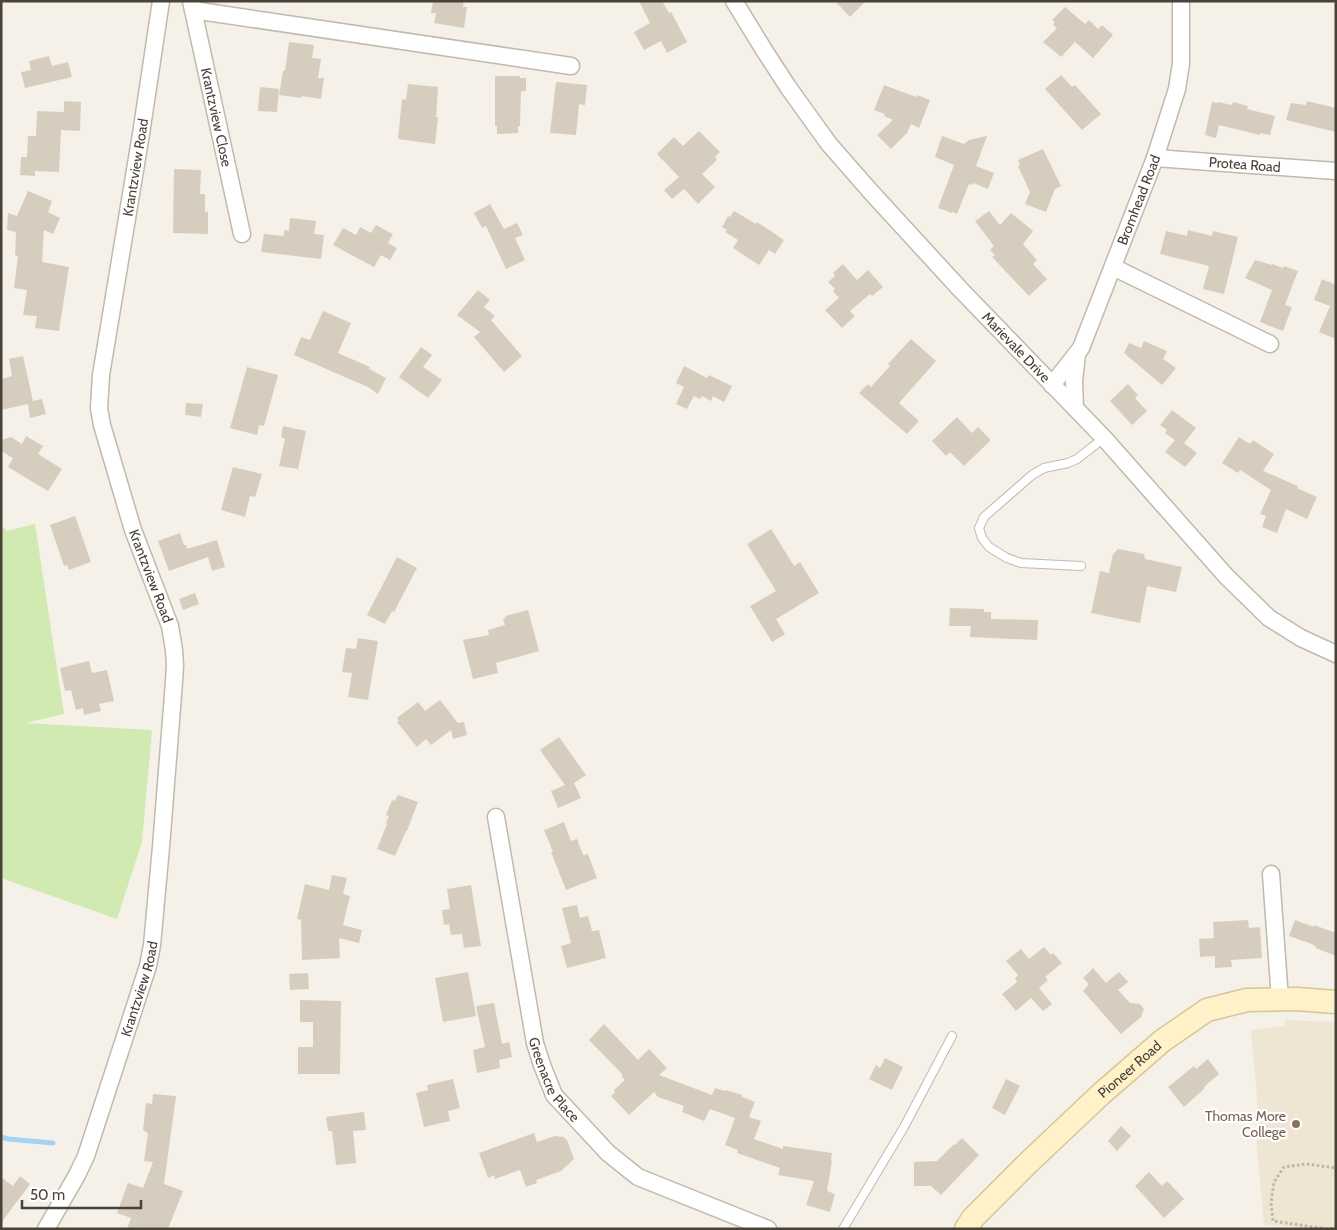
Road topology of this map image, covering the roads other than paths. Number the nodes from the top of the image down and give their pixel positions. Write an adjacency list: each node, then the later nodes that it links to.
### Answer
1 (161, 1): 22 (street, Krantzview Road)
2 (734, 1): 12 (street, Marievale Drive)
3 (1181, 1): 6 (street, Bromhead Road)
4 (192, 6): 5 (street); 8 (street, Krantzview Close)
5 (571, 66)
6 (1154, 158): 7 (street, Protea Road); 9 (street, Bromhead Road)
7 (1336, 171)
8 (242, 234)
9 (1113, 267): 10 (street); 11 (street, Bromhead Road)
10 (1270, 344)
11 (1077, 354): 12 (street, Bromhead Road); 13 (street)
12 (1052, 385): 13 (street, Marievale Drive)
13 (1075, 408): 14 (street, Marievale Drive)
14 (1104, 438): 15 (lane); 16 (street, Marievale Drive)
15 (1081, 566)
16 (1336, 654)
17 (496, 817): 23 (street, Greenacre Place)
18 (1271, 874): 19 (street)
19 (1280, 1000): 20 (main road, Pioneer Road); 25 (main road, Pioneer Road)
20 (1336, 1002)
21 (952, 1036): 24 (lane)
22 (46, 1229)
23 (768, 1229)
24 (843, 1229)
25 (966, 1229)

